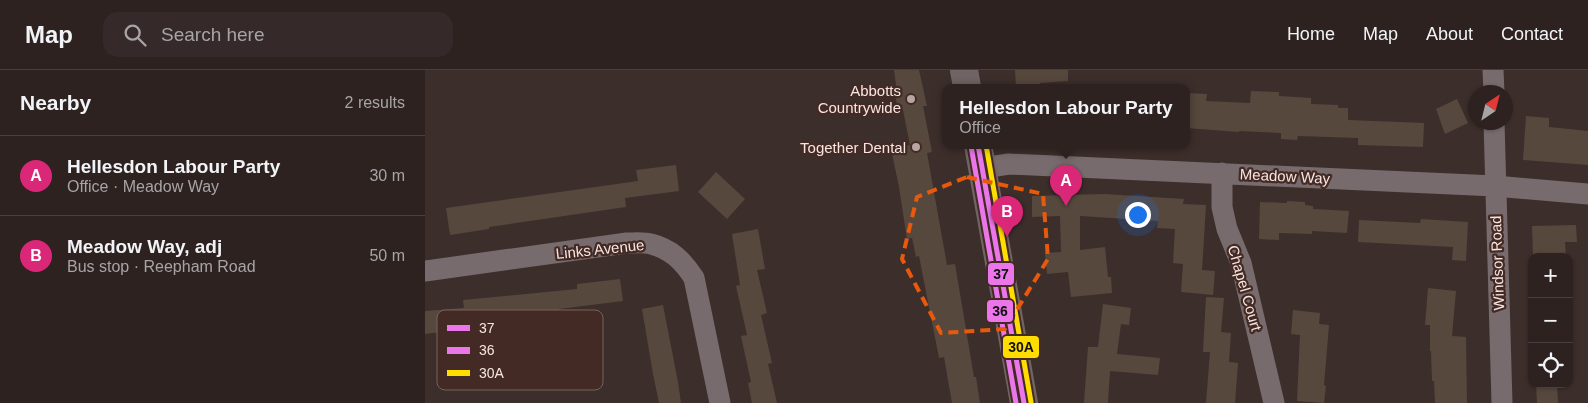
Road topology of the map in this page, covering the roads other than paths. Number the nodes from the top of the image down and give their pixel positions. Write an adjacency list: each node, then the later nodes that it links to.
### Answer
1 (964, 70): 3 (street)
2 (1493, 70): 4 (street)
3 (966, 84)
4 (1494, 85)
5 (1494, 130): 8 (street, Windsor Road)
6 (981, 156): 7 (street, Meadow Way); 12 (street)
7 (1222, 173): 8 (street, Meadow Way); 13 (street, Chapel Court)
8 (1495, 186): 9 (street, Meadow Way); 14 (street, Windsor Road)
9 (1588, 194)
10 (425, 271): 11 (street, Links Avenue)
11 (720, 403)
12 (1024, 403)
13 (1274, 403)
14 (1502, 403)

